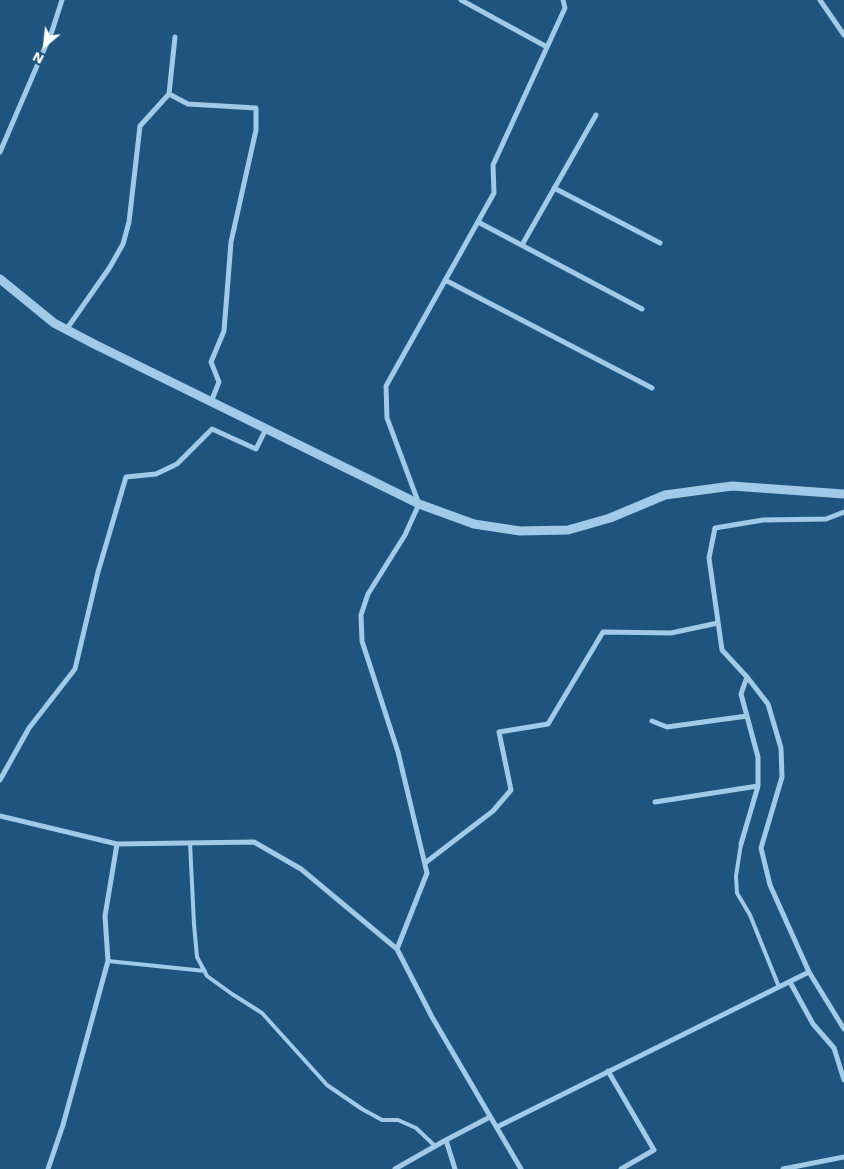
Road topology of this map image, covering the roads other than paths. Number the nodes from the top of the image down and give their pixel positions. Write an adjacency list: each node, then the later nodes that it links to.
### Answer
1 (62, 0): 10 (street)
2 (461, 0): 7 (street)
3 (563, 0): 7 (street)
4 (820, 0): 5 (street)
5 (844, 35)
6 (175, 37): 8 (street)
7 (547, 47): 12 (street)
8 (169, 94): 18 (street); 20 (street)
9 (596, 115): 11 (street)
10 (0, 152)
11 (554, 188): 13 (street); 14 (street)
12 (478, 222): 14 (street); 16 (street)
13 (660, 243)
14 (522, 245): 17 (street)
15 (0, 279): 18 (street)
16 (445, 280): 19 (street); 23 (street)
17 (642, 309)
18 (66, 330): 20 (street)
19 (652, 388)
20 (211, 402): 21 (street)
21 (266, 429): 23 (street); 29 (street)
22 (844, 494): 23 (street)
23 (419, 504): 36 (street)
24 (844, 512): 25 (street)
25 (718, 623): 26 (street); 36 (street)
26 (747, 677): 27 (street); 40 (street)
27 (747, 716): 28 (street); 30 (street)
28 (652, 721)
29 (0, 780)
30 (758, 786): 31 (street); 35 (street)
31 (655, 802)
32 (0, 816): 34 (street)
33 (190, 843): 34 (street); 37 (street); 39 (lane)
34 (117, 844): 38 (street)
35 (741, 844): 42 (lane)
36 (425, 863): 37 (street)
37 (396, 949): 46 (street)
38 (108, 960): 39 (lane); 51 (street)
39 (205, 971): 49 (lane)
40 (809, 972): 41 (street); 43 (street)
41 (790, 982): 42 (street); 45 (street)
42 (779, 987): 44 (street)
43 (844, 1029)
44 (608, 1071): 47 (street); 55 (street)
45 (844, 1080)
46 (490, 1117): 47 (street); 48 (street)
47 (497, 1127): 54 (street)
48 (446, 1140): 49 (street); 53 (street)
49 (435, 1146): 52 (street)
50 (844, 1157): 56 (street)
51 (48, 1169)
52 (395, 1169)
53 (455, 1169)
54 (521, 1169)
55 (621, 1169)
56 (783, 1169)

